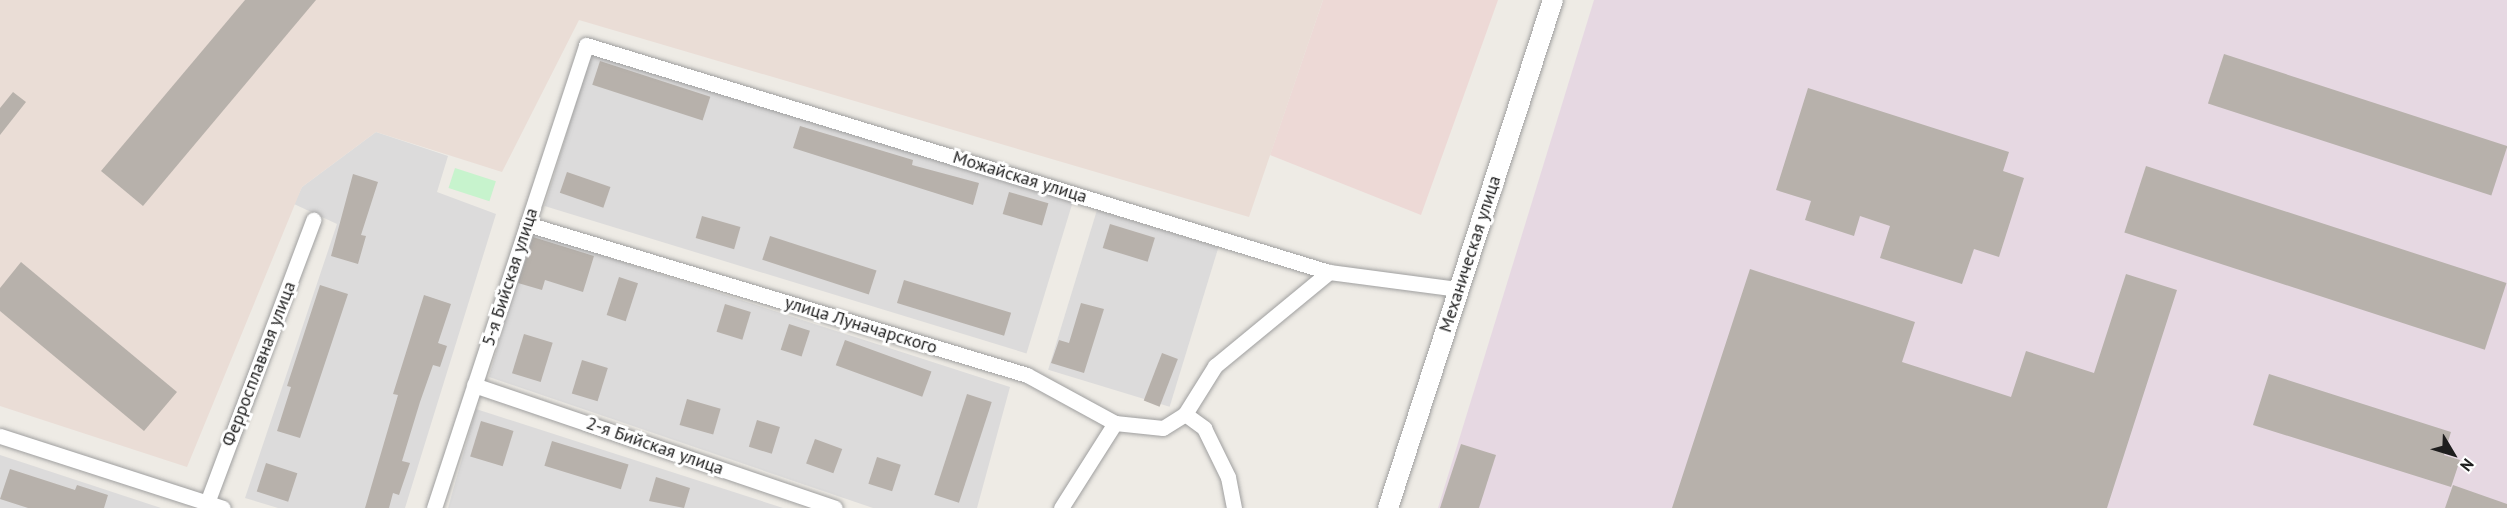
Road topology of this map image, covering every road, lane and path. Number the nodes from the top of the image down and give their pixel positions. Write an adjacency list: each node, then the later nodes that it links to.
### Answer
1 (1553, 0): 6 (street, Механическая улица)
2 (586, 45): 4 (street, 5-я Бийская улица); 5 (street, Можайская улица)
3 (313, 220): 11 (street, Ферросплавная улица)
4 (527, 224): 7 (street, 5-я Бийская улица); 9 (street, улица Луначарского)
5 (1329, 272): 6 (street, Можайская улица); 8 (street)
6 (1459, 289): 17 (street, Механическая улица)
7 (474, 385): 13 (street, 5-я Бийская улица); 14 (street, 2-я Бийская улица)
8 (1185, 414): 9 (street, улица Луначарского); 16 (street)
9 (1114, 423): 15 (street)
10 (0, 436): 11 (street)
11 (206, 505): 12 (street)
12 (223, 508)
13 (434, 508)
14 (835, 508)
15 (1061, 508)
16 (1234, 508)
17 (1388, 508)

